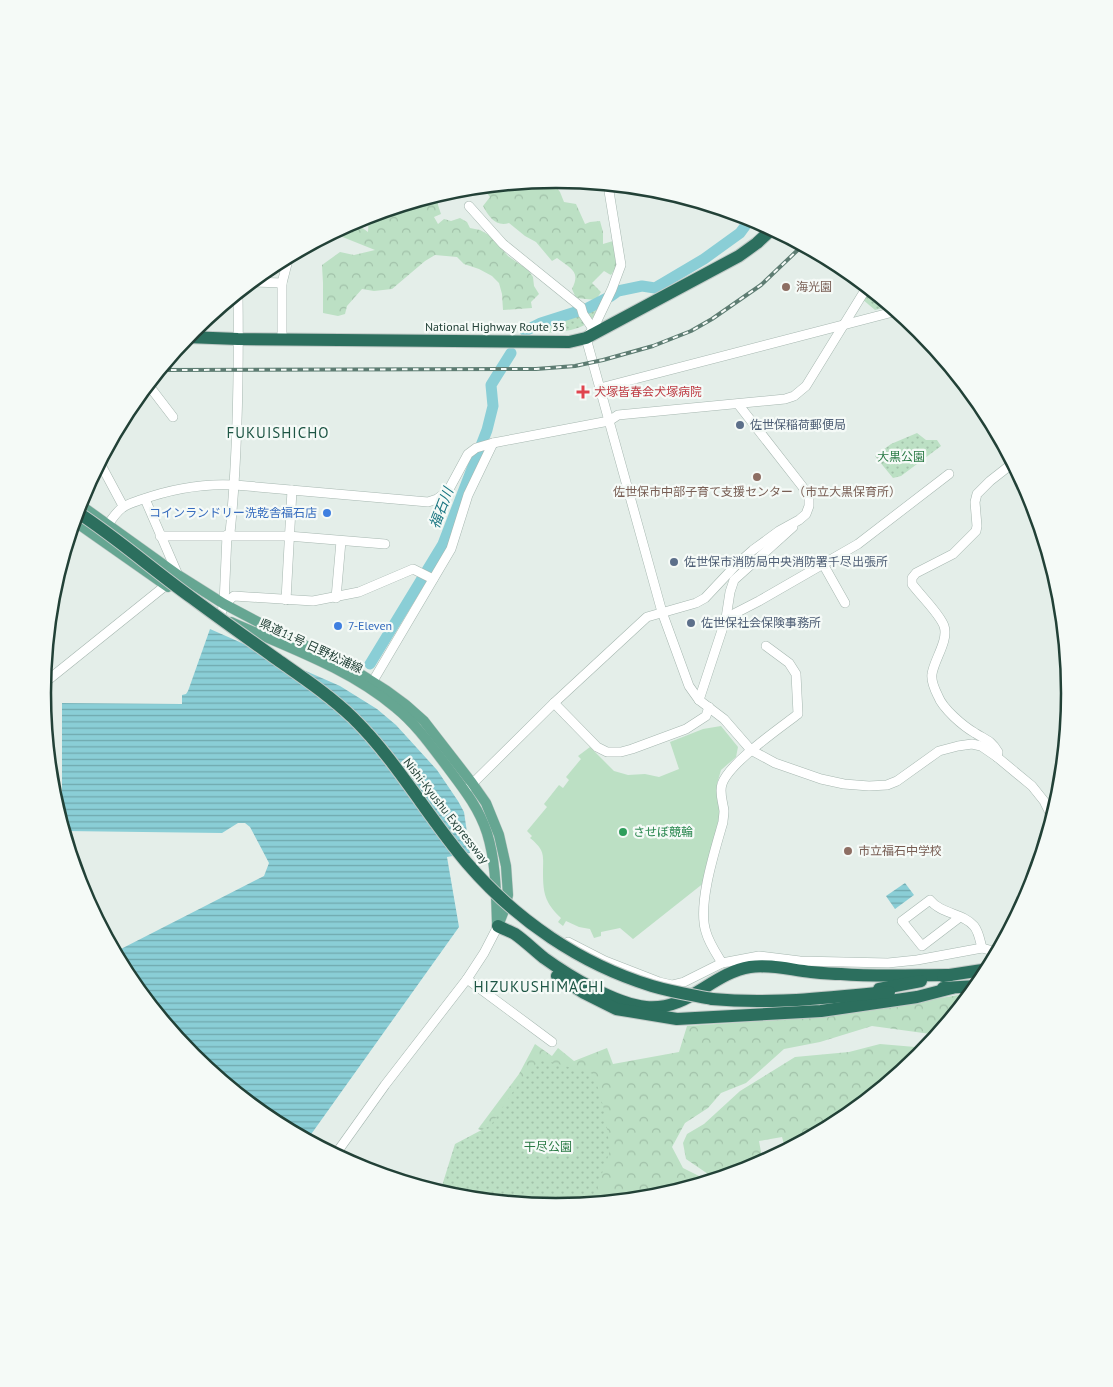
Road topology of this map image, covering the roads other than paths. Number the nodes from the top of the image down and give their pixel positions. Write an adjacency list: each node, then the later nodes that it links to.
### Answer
1 (609, 191): 12 (street)
2 (469, 206): 12 (street)
3 (767, 234): 12 (highway, National Highway Route 35)
4 (286, 267): 6 (street)
5 (263, 282): 6 (street)
6 (282, 283): 14 (street)
7 (863, 293): 10 (street)
8 (238, 302): 13 (street)
9 (889, 313): 10 (street)
10 (842, 326): 15 (street); 17 (street)
11 (201, 334): 13 (highway, National Highway Route 35)
12 (590, 334): 14 (highway, National Highway Route 35); 15 (street)
13 (238, 339): 14 (highway, National Highway Route 35); 24 (street)
14 (282, 339)
15 (600, 388): 19 (street)
16 (153, 390): 18 (street)
17 (738, 404): 19 (street); 30 (street)
18 (173, 417)
19 (609, 421): 20 (street); 47 (street)
20 (493, 444): 25 (street); 41 (street)
21 (1008, 467): 57 (street)
22 (103, 469): 27 (street)
23 (949, 474): 39 (street)
24 (235, 485): 25 (street); 26 (street); 33 (street)
25 (292, 490): 35 (street)
26 (145, 499): 27 (street); 34 (street)
27 (123, 506): 31 (street)
28 (86, 509): 31 (main road, 県道11号 日野松浦線)
29 (84, 517): 68 (highway, Nishi-Kyushu Expressway, bridge)
30 (799, 520): 47 (street); 49 (street)
31 (108, 524): 36 (street); 40 (main road, 県道11号 日野松浦線)
32 (80, 525): 36 (main road, 県道11号 日野松浦線)
33 (227, 535): 34 (street); 35 (street); 46 (street)
34 (160, 536): 40 (street)
35 (288, 536): 37 (street); 44 (street)
36 (99, 538): 42 (main road, 県道11号 日野松浦線)
37 (341, 540): 38 (street); 43 (street)
38 (385, 544)
39 (824, 564): 45 (street); 49 (street)
40 (178, 575): 46 (main road, 県道11号 日野松浦線)
41 (431, 578): 43 (street); 52 (street)
42 (166, 586): 48 (main road, 県道11号 日野松浦線); 51 (street)
43 (336, 598): 44 (street)
44 (286, 600): 46 (street)
45 (845, 603)
46 (224, 604): 48 (street); 52 (main road, 県道11号 日野松浦線)
47 (662, 612): 53 (street); 54 (street)
48 (220, 617): 52 (main road, 県道11号 日野松浦線)
49 (726, 618): 53 (street)
50 (766, 646): 56 (street)
51 (51, 677)
52 (371, 685): 58 (main road, 県道11号 日野松浦線)
53 (699, 700): 55 (street)
54 (554, 704): 55 (street); 58 (street)
55 (709, 707): 56 (street)
56 (751, 750): 57 (street); 65 (street)
57 (997, 757): 59 (street)
58 (468, 787): 60 (main road, 県道11号 日野松浦線); 62 (main road, 県道11号 日野松浦線)
59 (1048, 809)
60 (508, 895): 62 (main road, 県道11号 日野松浦線); 65 (street)
61 (960, 917): 61 (street); 63 (street)
62 (498, 926): 67 (street); 68 (highway); 68 (highway)
63 (982, 948): 64 (street); 65 (street)
64 (991, 951)
65 (722, 963)
66 (978, 973): 68 (highway, Nishi-Kyushu Expressway)
67 (467, 979): 70 (street); 71 (street)
68 (951, 981): 69 (highway, Nishi-Kyushu Expressway)
69 (969, 984)
70 (552, 1042)
71 (339, 1150)

